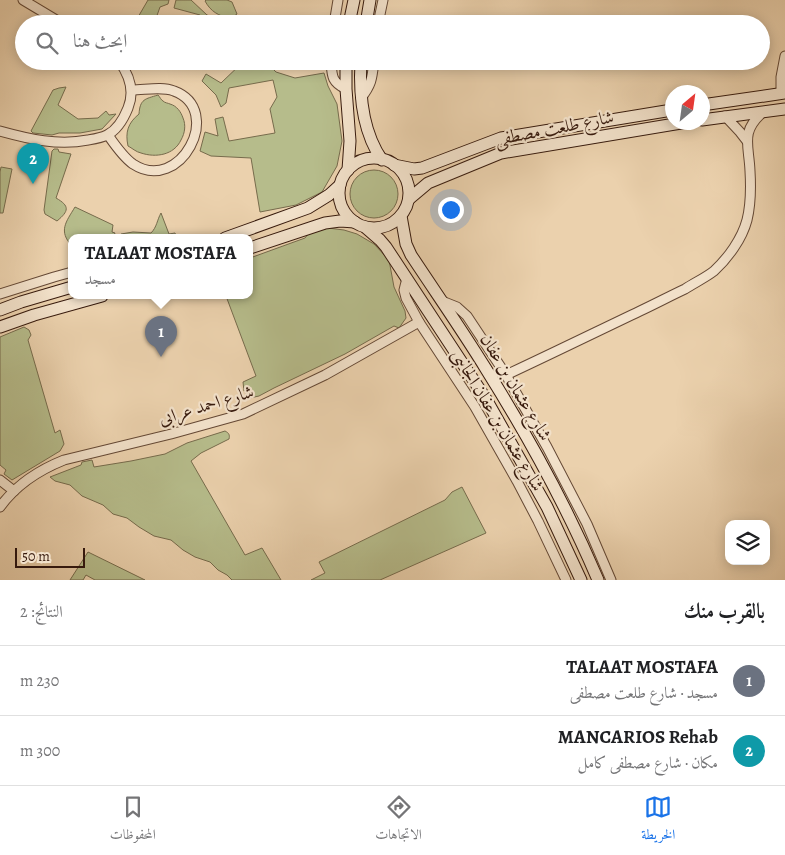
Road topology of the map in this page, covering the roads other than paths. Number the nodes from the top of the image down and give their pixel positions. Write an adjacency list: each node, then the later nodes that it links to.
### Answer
1 (23, 0): 6 (street)
2 (338, 0): 7 (street)
3 (354, 0): 8 (street)
4 (370, 0): 9 (street)
5 (383, 0): 10 (street)
6 (48, 15)
7 (336, 15)
8 (351, 15)
9 (368, 15)
10 (380, 15)
11 (785, 56): 19 (street)
12 (124, 70): 18 (street)
13 (332, 70): 17 (street)
14 (346, 70): 17 (street)
15 (361, 70): 20 (street)
16 (373, 70): 20 (street)
17 (346, 89): 33 (street)
18 (132, 90): 29 (street); 29 (street)
19 (783, 93): 21 (street)
20 (361, 98): 31 (street)
21 (710, 104)
22 (785, 108): 24 (street)
23 (665, 111): 32 (street, شارع طلعت مصطفى)
24 (763, 112): 25 (street); 30 (street)
25 (725, 116): 26 (street); 30 (street)
26 (710, 119)
27 (665, 126): 35 (street, شارع طلعت مصطفى)
28 (0, 131): 29 (street)
29 (108, 135)
30 (747, 141): 50 (street)
31 (382, 160): 32 (street); 33 (street)
32 (394, 165): 35 (street)
33 (348, 170): 34 (street)
34 (340, 185): 37 (street); 39 (street)
35 (408, 199): 36 (street)
36 (401, 216): 38 (street); 46 (street, شارع عثمان بن عفان)
37 (354, 222): 38 (street); 40 (street)
38 (366, 227): 42 (street, شارع عثمان بن عفان)
39 (236, 234)
40 (253, 247)
41 (68, 273): 44 (street)
42 (407, 278): 48 (street, شارع عثمان بن عفان الجانبى); 55 (street, شارع عثمان بن عفان)
43 (68, 288): 47 (street)
44 (0, 294)
45 (91, 299): 49 (street)
46 (442, 301): 50 (street, شارع عثمان بن عفان الجانبى); 56 (street, شارع عثمان بن عفان)
47 (0, 310)
48 (419, 322): 52 (street, شارع احمد عرابى); 54 (street, شارع عثمان بن عفان الجانبى)
49 (0, 327)
50 (506, 376): 57 (street, شارع عثمان بن عفان الجانبى)
51 (0, 480): 52 (street)
52 (14, 491): 53 (street, شارع احمد عرابى)
53 (0, 507)
54 (566, 580)
55 (581, 580)
56 (598, 580)
57 (611, 580)

